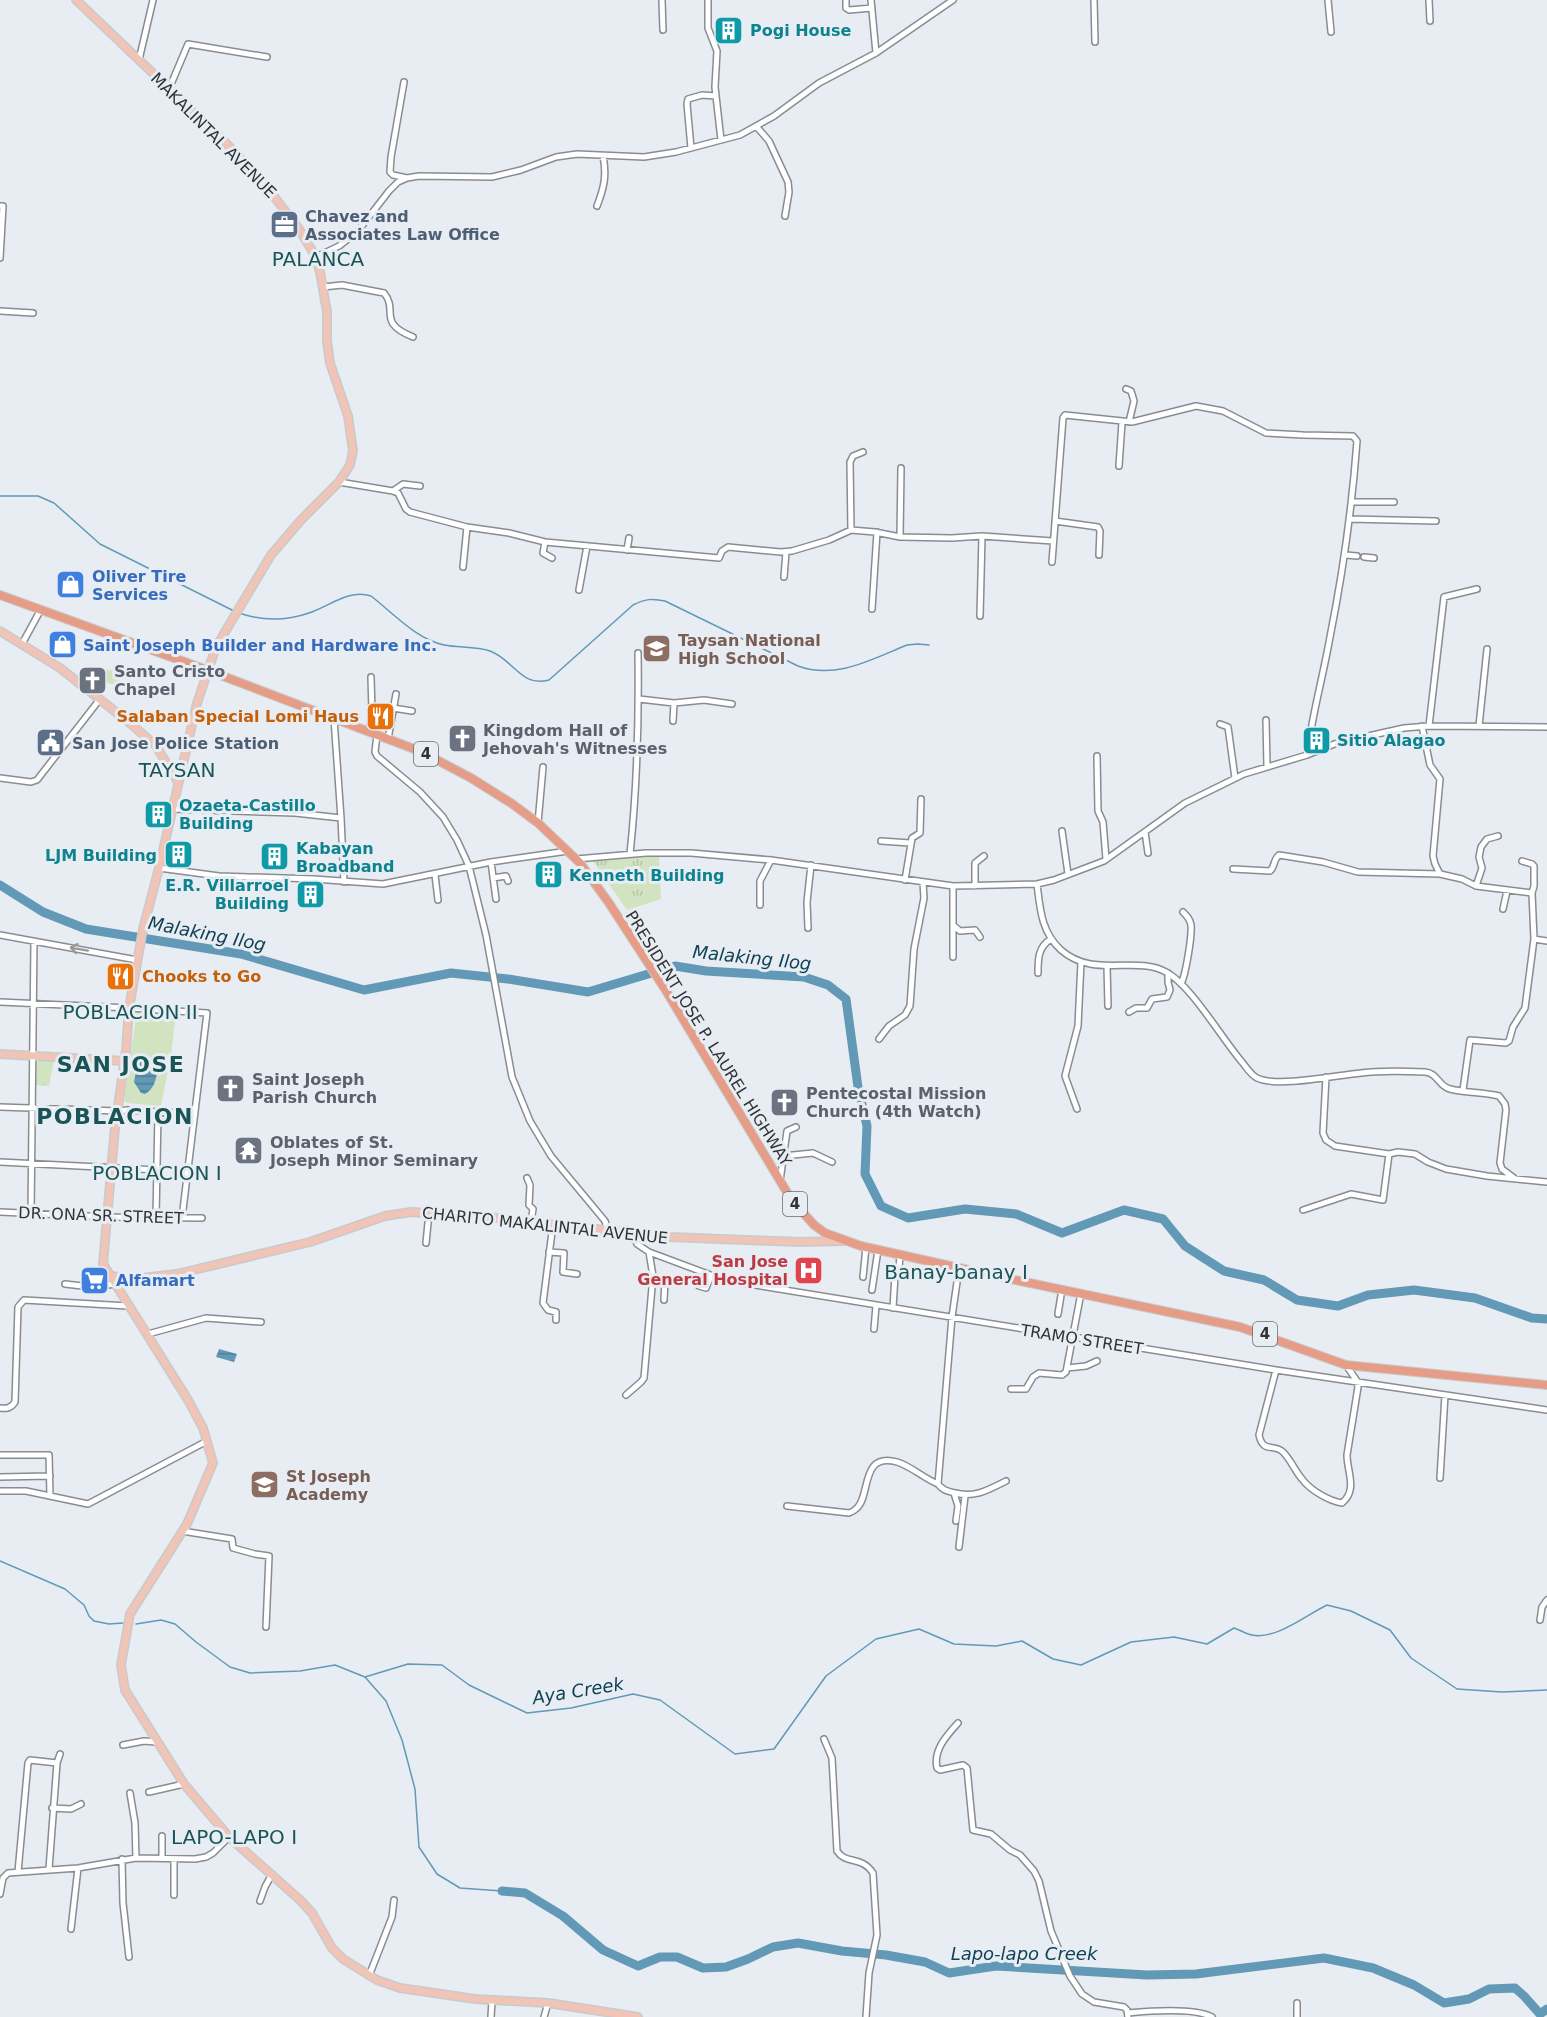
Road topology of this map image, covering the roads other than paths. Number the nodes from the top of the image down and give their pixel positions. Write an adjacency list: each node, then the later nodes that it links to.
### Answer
1 (76, 0): 18 (main road, MAKALINTAL AVENUE)
2 (153, 0): 18 (street)
3 (662, 0): 13 (street)
4 (708, 0): 21 (street)
5 (846, 0): 11 (street)
6 (871, 0): 11 (street)
7 (953, 0): 16 (street)
8 (1094, 0): 15 (street)
9 (1328, 0): 14 (street)
10 (1429, 0): 12 (street)
11 (872, 8): 16 (street)
12 (1430, 21)
13 (663, 30)
14 (1331, 32)
15 (1095, 42)
16 (876, 53): 22 (street)
17 (267, 57): 20 (street)
18 (139, 60): 20 (main road, MAKALINTAL AVENUE)
19 (404, 82): 26 (street)
20 (169, 88): 30 (main road, MAKALINTAL AVENUE)
21 (716, 96): 23 (street); 24 (street)
22 (756, 126): 23 (street); 29 (street)
23 (721, 140): 24 (street)
24 (691, 148): 25 (street)
25 (603, 156): 26 (street); 28 (street)
26 (408, 178): 30 (street)
27 (0, 206): 31 (street)
28 (597, 206)
29 (785, 216)
30 (316, 257): 32 (main road, MAKALINTAL AVENUE)
31 (0, 258)
32 (323, 287): 35 (street); 42 (main road, MAKALINTAL AVENUE)
33 (0, 311): 34 (street)
34 (33, 313)
35 (413, 337)
36 (1126, 389): 38 (street)
37 (1122, 422): 38 (street); 40 (street); 48 (street)
38 (1129, 422): 45 (street)
39 (863, 452): 51 (street)
40 (1119, 466)
41 (901, 468): 54 (street)
42 (339, 482): 44 (street); 80 (main road, MAKALINTAL AVENUE)
43 (420, 486): 44 (street)
44 (393, 490): 50 (street)
45 (1353, 502): 46 (street); 47 (street)
46 (1394, 502)
47 (1350, 519): 49 (street); 62 (street)
48 (1055, 521): 56 (street); 61 (street)
49 (1436, 521)
50 (467, 527): 57 (street); 68 (street)
51 (851, 530): 52 (street); 60 (street)
52 (877, 532): 54 (street); 73 (street)
53 (982, 536): 54 (street); 56 (street); 75 (street)
54 (900, 537)
55 (628, 538): 59 (street)
56 (1053, 541): 67 (street)
57 (545, 542): 58 (street); 65 (street)
58 (587, 546): 59 (street); 71 (street)
59 (627, 550): 60 (street)
60 (786, 552): 69 (street)
61 (1099, 555)
62 (1346, 555): 63 (street); 101 (street)
63 (1356, 556)
64 (1364, 557): 66 (street)
65 (552, 558)
66 (1374, 558)
67 (1052, 562)
68 (462, 567)
69 (784, 577)
70 (1476, 589): 95 (street)
71 (579, 590)
72 (0, 595): 74 (highway, PRESIDENT JOSE P. LAUREL HIGHWAY / 4)
73 (872, 609)
74 (40, 611): 77 (street); 80 (highway, PRESIDENT JOSE P. LAUREL HIGHWAY / 4)
75 (980, 616)
76 (0, 632): 77 (main road)
77 (22, 644): 84 (main road)
78 (1487, 649): 96 (street)
79 (638, 653): 85 (street)
80 (207, 670): 91 (highway, PRESIDENT JOSE P. LAUREL HIGHWAY / 4); 107 (main road, MAKALINTAL AVENUE)
81 (371, 677): 98 (street)
82 (705, 691): 86 (street)
83 (396, 694): 89 (street)
84 (100, 699): 105 (street); 107 (main road)
85 (639, 699): 87 (street); 119 (street)
86 (704, 700): 87 (street); 88 (street)
87 (674, 703): 93 (street)
88 (732, 704)
89 (393, 708): 90 (street); 100 (street)
90 (412, 711)
91 (334, 719): 98 (highway, PRESIDENT JOSE P. LAUREL HIGHWAY / 4); 110 (street)
92 (1266, 720): 103 (street)
93 (673, 721)
94 (1220, 724): 106 (street)
95 (1425, 726): 96 (street); 101 (street); 131 (street)
96 (1479, 726): 97 (street)
97 (1547, 727)
98 (369, 732): 99 (highway, PRESIDENT JOSE P. LAUREL HIGHWAY / 4)
99 (377, 735): 100 (highway, PRESIDENT JOSE P. LAUREL HIGHWAY / 4); 127 (street)
100 (388, 739): 111 (highway, PRESIDENT JOSE P. LAUREL HIGHWAY / 4)
101 (1307, 755): 103 (street)
102 (1097, 756): 122 (street)
103 (1267, 766): 106 (street)
104 (543, 767): 111 (street)
105 (0, 778)
106 (1234, 778): 113 (street)
107 (178, 782): 109 (main road, MAKALINTAL AVENUE)
108 (921, 799): 116 (street)
109 (172, 809): 110 (street); 128 (main road, MAKALINTAL AVENUE)
110 (341, 818): 136 (street)
111 (538, 823): 117 (highway, PRESIDENT JOSE P. LAUREL HIGHWAY / 4)
112 (1062, 831): 130 (street)
113 (1145, 832): 118 (street); 122 (street)
114 (1498, 836): 141 (street)
115 (881, 841): 116 (street)
116 (910, 843): 134 (street)
117 (568, 851): 121 (highway, PRESIDENT JOSE P. LAUREL HIGHWAY / 4); 125 (street)
118 (1148, 852)
119 (630, 854): 121 (street); 123 (street)
120 (984, 856): 140 (street)
121 (576, 859): 191 (highway, PRESIDENT JOSE P. LAUREL HIGHWAY / 4)
122 (1106, 859): 130 (street)
123 (771, 860): 126 (street); 146 (street)
124 (1522, 861): 143 (street)
125 (491, 862): 127 (street); 133 (street)
126 (811, 865): 134 (street); 150 (street)
127 (469, 866): 132 (street); 203 (street)
128 (159, 868): 136 (street); 158 (main road, MAKALINTAL AVENUE)
129 (1233, 869): 131 (street)
130 (1068, 874): 138 (street)
131 (1440, 874): 141 (street)
132 (435, 875): 136 (street); 145 (street)
133 (493, 878): 135 (street); 144 (street)
134 (904, 880): 137 (street)
135 (508, 881)
136 (344, 882)
137 (923, 883): 139 (street); 169 (street)
138 (1037, 884): 140 (street); 153 (street)
139 (953, 886): 140 (street); 149 (street)
140 (975, 886)
141 (1476, 886): 142 (street)
142 (1507, 891): 143 (street); 147 (street)
143 (1532, 893): 154 (street)
144 (496, 899)
145 (438, 900)
146 (760, 905)
147 (1503, 909)
148 (1183, 912): 163 (street)
149 (954, 926): 152 (street); 157 (street)
150 (808, 928)
151 (0, 935): 155 (street)
152 (980, 937)
153 (1051, 939): 159 (street); 161 (street)
154 (1534, 939): 156 (street); 174 (street)
155 (34, 941): 158 (street, one-way to 155); 165 (street)
156 (1547, 941)
157 (953, 957)
158 (137, 960): 167 (main road, MAKALINTAL AVENUE)
159 (1081, 962): 160 (street); 177 (street)
160 (1107, 966): 162 (street); 166 (street)
161 (1038, 973)
162 (1168, 973): 163 (street); 168 (street)
163 (1181, 984): 173 (street)
164 (0, 1002): 165 (street)
165 (33, 1003): 167 (street); 171 (street)
166 (1108, 1006)
167 (129, 1008): 172 (main road, MAKALINTAL AVENUE); 180 (street)
168 (1129, 1012)
169 (879, 1039)
170 (0, 1054): 171 (main road)
171 (33, 1056): 172 (main road); 176 (street)
172 (124, 1061): 178 (main road, MAKALINTAL AVENUE)
173 (1326, 1077): 174 (street); 182 (street)
174 (1463, 1090): 190 (street)
175 (0, 1107): 176 (street)
176 (33, 1108): 178 (street); 185 (street)
177 (1077, 1109)
178 (118, 1111): 179 (street); 187 (main road, MAKALINTAL AVENUE)
179 (158, 1112): 180 (street); 188 (street)
180 (194, 1114): 199 (street)
181 (796, 1127): 183 (street)
182 (1389, 1154): 190 (street); 193 (street)
183 (783, 1156): 186 (street); 191 (street)
184 (0, 1162): 185 (street)
185 (32, 1162): 187 (street); 195 (street)
186 (832, 1162)
187 (111, 1167): 188 (street); 197 (main road, MAKALINTAL AVENUE)
188 (158, 1170): 198 (street)
189 (527, 1178): 201 (street)
190 (1514, 1178): 192 (street)
191 (780, 1181): 205 (highway, PRESIDENT JOSE P. LAUREL HIGHWAY / 4)
192 (1547, 1182)
193 (1303, 1210)
194 (0, 1212): 195 (street, DR. ONA SR. STREET)
195 (31, 1213): 197 (street, DR. ONA SR. STREET)
196 (429, 1213): 201 (main road, CHARITO MAKALINTAL AVENUE); 206 (street); 214 (main road, CHARITO MAKALINTAL AVENUE)
197 (107, 1217): 198 (street, DR. ONA SR. STREET); 214 (main road, MAKALINTAL AVENUE)
198 (157, 1218): 199 (street, DR. ONA SR. STREET)
199 (182, 1218): 200 (street, DR. ONA SR. STREET)
200 (202, 1218)
201 (531, 1222): 202 (main road, CHARITO MAKALINTAL AVENUE)
202 (553, 1224): 203 (main road, CHARITO MAKALINTAL AVENUE); 209 (street)
203 (608, 1230): 204 (main road, CHARITO MAKALINTAL AVENUE)
204 (632, 1232): 205 (main road, CHARITO MAKALINTAL AVENUE); 210 (street, TRAMO STREET)
205 (843, 1241): 207 (highway, PRESIDENT JOSE P. LAUREL HIGHWAY / 4)
206 (426, 1243)
207 (866, 1247): 208 (highway, PRESIDENT JOSE P. LAUREL HIGHWAY / 4); 217 (street)
208 (878, 1250): 211 (highway, PRESIDENT JOSE P. LAUREL HIGHWAY / 4); 222 (street)
209 (549, 1252): 213 (street); 230 (street)
210 (650, 1252): 215 (street); 216 (street, TRAMO STREET)
211 (900, 1254): 212 (highway, PRESIDENT JOSE P. LAUREL HIGHWAY / 4); 227 (street)
212 (959, 1268): 221 (highway, PRESIDENT JOSE P. LAUREL HIGHWAY / 4); 229 (street)
213 (577, 1274)
214 (112, 1276): 219 (main road, MAKALINTAL AVENUE)
215 (652, 1276): 224 (street); 242 (street)
216 (711, 1276): 220 (street); 226 (street, TRAMO STREET)
217 (863, 1277)
218 (65, 1284): 219 (street)
219 (116, 1284): 225 (main road, MAKALINTAL AVENUE)
220 (699, 1286)
221 (1062, 1289): 223 (highway, PRESIDENT JOSE P. LAUREL HIGHWAY / 4); 228 (street)
222 (872, 1290)
223 (1081, 1293): 234 (street); 236 (highway, PRESIDENT JOSE P. LAUREL HIGHWAY / 4)
224 (664, 1300)
225 (128, 1306): 233 (main road, MAKALINTAL AVENUE); 244 (street)
226 (876, 1306): 227 (street, TRAMO STREET); 232 (street)
227 (893, 1308): 229 (street, TRAMO STREET)
228 (1058, 1314)
229 (952, 1317): 234 (street, TRAMO STREET); 252 (street)
230 (556, 1320)
231 (261, 1322): 233 (street)
232 (874, 1329)
233 (148, 1334): 246 (main road, MAKALINTAL AVENUE)
234 (1073, 1338): 237 (street); 238 (street, TRAMO STREET)
235 (1097, 1361): 237 (street)
236 (1346, 1365): 239 (street); 240 (highway, PRESIDENT JOSE P. LAUREL HIGHWAY / 4)
237 (1067, 1368): 241 (street)
238 (1276, 1370): 239 (street, TRAMO STREET); 239 (street)
239 (1357, 1381): 243 (street, TRAMO STREET)
240 (1547, 1385)
241 (1011, 1389)
242 (626, 1395)
243 (1445, 1395): 245 (street, TRAMO STREET); 250 (street)
244 (0, 1408)
245 (1547, 1410)
246 (207, 1441): 255 (street); 259 (main road, MAKALINTAL AVENUE)
247 (0, 1455): 248 (street)
248 (50, 1476): 249 (street); 255 (street)
249 (0, 1477)
250 (1440, 1478)
251 (1006, 1480): 256 (street)
252 (938, 1484): 254 (street); 257 (street)
253 (0, 1491): 255 (street)
254 (954, 1493): 256 (street); 258 (street)
255 (50, 1495)
256 (965, 1496): 260 (street)
257 (787, 1506)
258 (956, 1521)
259 (182, 1531): 263 (street); 266 (main road, MAKALINTAL AVENUE)
260 (958, 1547)
261 (1547, 1599): 262 (street)
262 (1540, 1620)
263 (266, 1627)
264 (958, 1723): 295 (street)
265 (824, 1739): 299 (street)
266 (156, 1742): 267 (street); 270 (main road, MAKALINTAL AVENUE)
267 (123, 1744)
268 (60, 1754): 269 (street)
269 (57, 1763): 274 (street); 283 (street)
270 (184, 1785): 271 (street); 276 (main road, MAKALINTAL AVENUE)
271 (149, 1792)
272 (130, 1793): 277 (street)
273 (81, 1804): 274 (street)
274 (52, 1808): 282 (street)
275 (162, 1836): 278 (street)
276 (229, 1837): 279 (street); 284 (main road, MAKALINTAL AVENUE)
277 (136, 1858): 278 (street); 280 (street)
278 (162, 1858): 279 (street)
279 (174, 1859): 286 (street)
280 (122, 1860): 281 (street); 290 (street)
281 (78, 1868): 282 (street); 289 (street)
282 (49, 1869): 283 (street)
283 (18, 1872): 285 (street)
284 (272, 1874): 288 (street); 291 (main road, MAKALINTAL AVENUE)
285 (0, 1894)
286 (174, 1895)
287 (394, 1900): 291 (street)
288 (260, 1901)
289 (71, 1929)
290 (129, 1957)
291 (369, 1976): 292 (main road, MAKALINTAL AVENUE)
292 (492, 2001): 294 (main road, MAKALINTAL AVENUE); 296 (street)
293 (1297, 2003): 301 (street)
294 (548, 2004): 297 (street); 298 (main road, MAKALINTAL AVENUE)
295 (1128, 2015): 300 (street)
296 (491, 2017)
297 (544, 2017)
298 (638, 2017)
299 (866, 2017)
300 (1212, 2017)
301 (1297, 2017)

